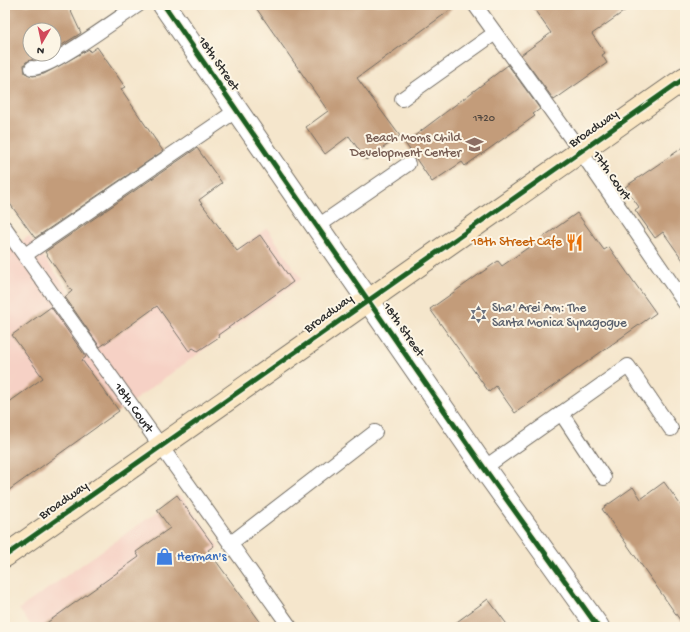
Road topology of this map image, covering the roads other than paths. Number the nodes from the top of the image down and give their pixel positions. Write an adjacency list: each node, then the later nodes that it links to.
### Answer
1 (138, 5): 5 (lane)
2 (164, 5): 8 (street, 18th Street)
3 (475, 5): 4 (lane, 17th Court)
4 (495, 33): 7 (lane); 9 (lane, 17th Court)
5 (32, 68)
6 (685, 78): 9 (street, Broadway)
7 (402, 99)
8 (237, 110): 11 (street, 18th Street); 13 (lane)
9 (581, 152): 14 (street, Broadway); 15 (lane, 17th Court)
10 (408, 164): 11 (lane)
11 (318, 226): 14 (street, 18th Street)
12 (5, 228): 13 (lane, 18th Court)
13 (25, 255): 19 (lane, 18th Court)
14 (368, 300): 19 (street, Broadway); 20 (street, 18th Street)
15 (685, 303)
16 (561, 413): 17 (lane); 20 (lane); 21 (lane)
17 (671, 429)
18 (375, 432): 22 (lane)
19 (162, 447): 22 (lane, 18th Court); 23 (street, Broadway)
20 (484, 468): 25 (street, 18th Street)
21 (604, 478)
22 (231, 543): 24 (lane, 18th Court)
23 (5, 556)
24 (290, 627)
25 (598, 627)

